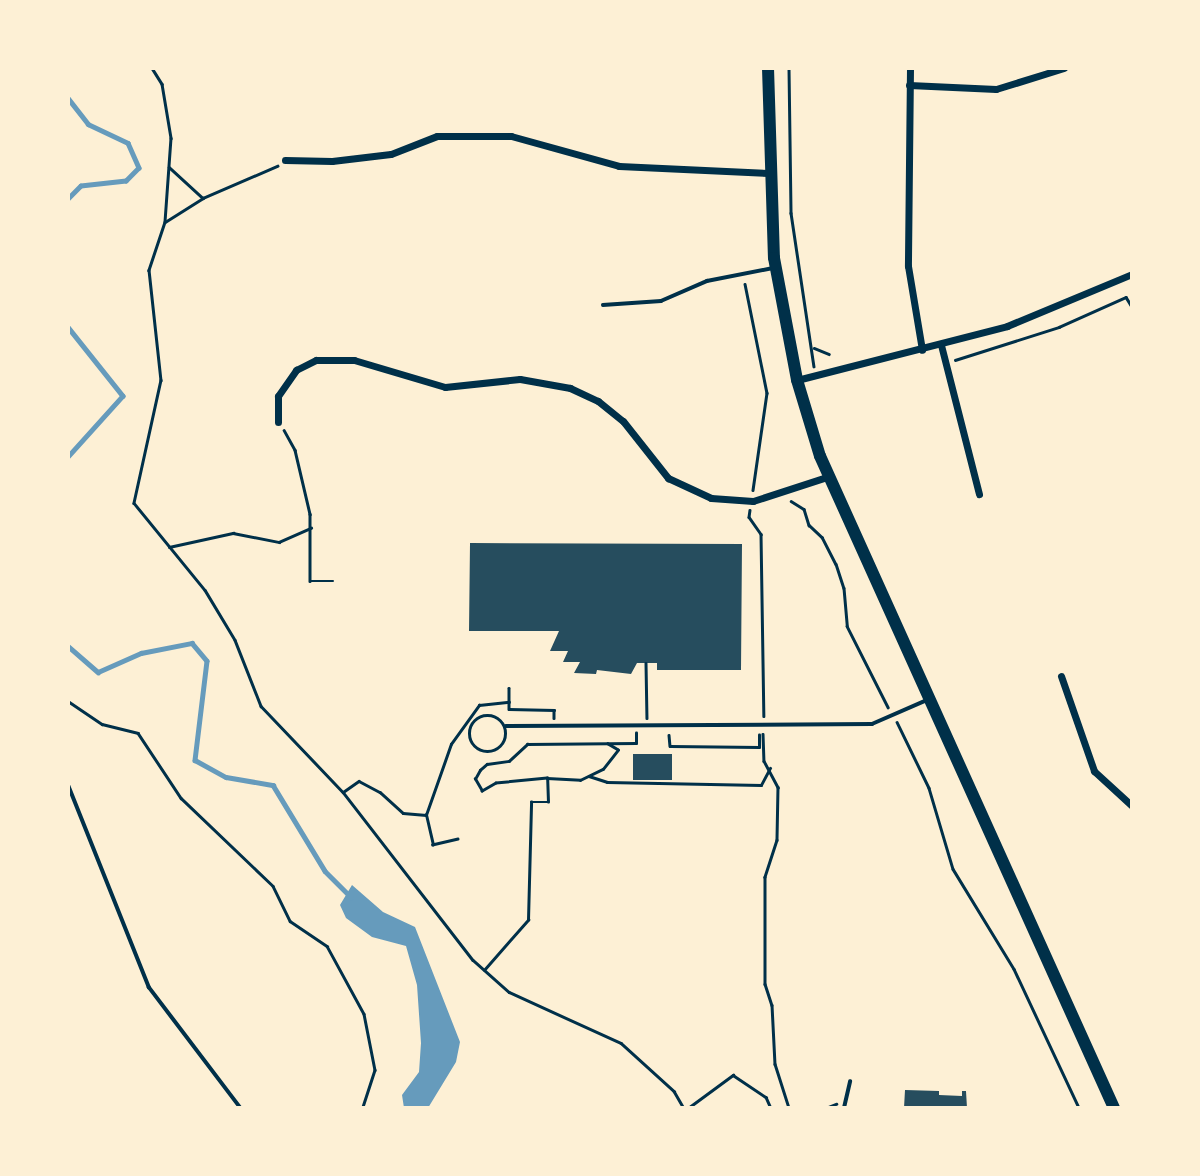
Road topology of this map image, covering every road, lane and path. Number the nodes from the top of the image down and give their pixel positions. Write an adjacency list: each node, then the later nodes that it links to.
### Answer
1 (152, 68): 8 (path)
2 (768, 68): 9 (main road)
3 (789, 68): 18 (path)
4 (909, 68): 6 (street)
5 (1064, 68): 6 (street)
6 (909, 85): 19 (street)
7 (285, 160): 9 (street); 10 (path)
8 (169, 167): 10 (path); 11 (path)
9 (769, 173): 12 (main road)
10 (203, 198): 11 (path)
11 (165, 222): 32 (path)
12 (775, 268): 13 (lane); 23 (main road)
13 (742, 274): 15 (lane); 27 (path)
14 (1130, 278): 17 (street)
15 (603, 305)
16 (1132, 307): 21 (path)
17 (941, 345): 19 (street); 21 (street)
18 (814, 348): 20 (path); 22 (path)
19 (922, 350): 22 (street)
20 (829, 354)
21 (945, 362): 26 (street)
22 (813, 376): 23 (street)
23 (797, 380): 25 (main road)
24 (278, 422): 27 (street); 31 (path)
25 (827, 477): 27 (street); 37 (main road)
26 (979, 494)
27 (753, 501): 30 (path)
28 (780, 504): 40 (path)
29 (759, 508): 30 (path)
30 (750, 510): 43 (path)
31 (311, 528): 32 (path); 33 (path)
32 (167, 548): 52 (path)
33 (333, 581)
34 (646, 663): 44 (path)
35 (1061, 676): 53 (street)
36 (509, 688): 39 (path)
37 (927, 700): 40 (lane); 65 (main road)
38 (68, 701): 59 (path)
39 (509, 702): 41 (path); 54 (path)
40 (894, 715): 43 (lane); 64 (path)
41 (554, 724): 42 (lane); 44 (lane); 46 (path)
42 (506, 726): 42 (lane)
43 (775, 726): 44 (lane); 45 (path)
44 (647, 729): 45 (path); 47 (path)
45 (763, 734): 48 (path)
46 (554, 742): 47 (path); 50 (path)
47 (607, 743): 49 (path)
48 (770, 767): 49 (path); 62 (path)
49 (589, 776): 50 (path)
50 (547, 778): 56 (path)
51 (68, 785): 58 (lane)
52 (343, 792): 54 (path); 56 (path)
53 (1132, 806)
54 (426, 815): 55 (path)
55 (458, 839)
56 (484, 970): 60 (path)
57 (850, 1082): 63 (lane)
58 (240, 1108)
59 (363, 1108)
60 (686, 1108): 61 (path)
61 (772, 1108)
62 (789, 1108)
63 (844, 1108)
64 (1079, 1108)
65 (1114, 1108)

